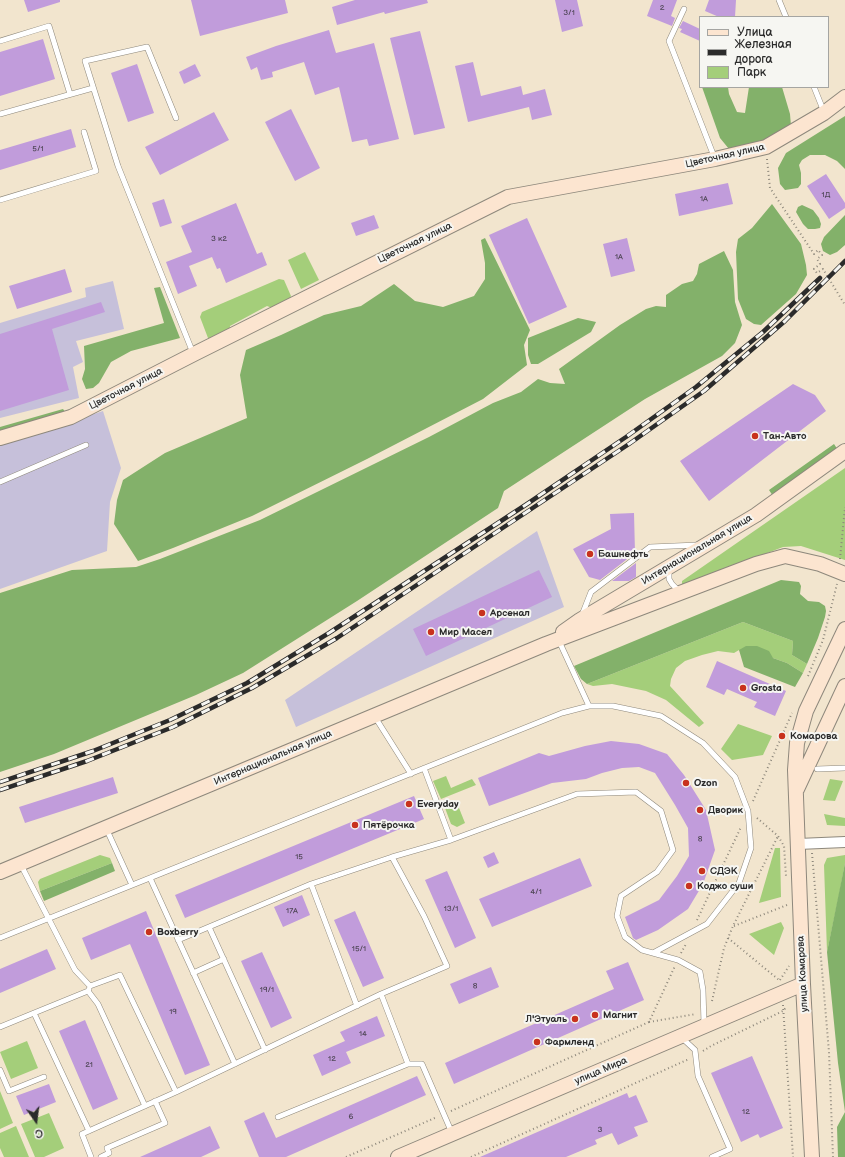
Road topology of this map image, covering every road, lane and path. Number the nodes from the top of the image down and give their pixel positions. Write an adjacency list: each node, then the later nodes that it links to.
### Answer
1 (779, 0): 3 (lane)
2 (684, 9): 14 (lane)
3 (786, 16)
4 (0, 41): 7 (lane)
5 (93, 88): 7 (lane); 11 (lane); 19 (lane)
6 (814, 88): 9 (lane)
7 (70, 94): 10 (lane)
8 (845, 97): 9 (main road, Цветочная улица)
9 (824, 112): 13 (main road, Цветочная улица)
10 (0, 114)
11 (176, 118)
12 (84, 132): 15 (lane)
13 (766, 147): 14 (main road, Цветочная улица); 16 (path)
14 (715, 160): 19 (main road, Цветочная улица)
15 (0, 200)
16 (814, 254): 17 (path); 17 (path)
17 (817, 259): 18 (path)
18 (845, 305)
19 (194, 354): 20 (main road, Цветочная улица)
20 (1, 439)
21 (86, 445): 23 (lane)
22 (845, 451): 25 (main road, Интернациональная улица)
23 (0, 482)
24 (845, 507): 27 (path)
25 (707, 544): 26 (main road, Интернациональная улица); 29 (lane)
26 (670, 567): 28 (lane); 29 (main road, Интернациональная улица)
27 (842, 573): 28 (main road, Интернациональная улица); 31 (path)
28 (681, 593): 32 (main road, Интернациональная улица)
29 (580, 620): 32 (main road, Интернациональная улица)
30 (845, 629): 40 (main road, улица Комарова)
31 (823, 640)
32 (552, 642): 34 (lane); 35 (main road, Интернациональная улица)
33 (845, 686): 40 (main road)
34 (589, 706): 36 (lane); 41 (lane)
35 (374, 716): 39 (lane); 42 (main road, Интернациональная улица)
36 (424, 768): 39 (lane); 44 (lane)
37 (845, 768): 38 (lane)
38 (817, 769)
39 (411, 774): 50 (lane)
40 (796, 791): 46 (main road, улица Комарова)
41 (748, 811): 43 (path); 61 (lane)
42 (106, 827): 48 (main road, Интернациональная улица); 53 (lane)
43 (778, 836): 51 (path); 56 (path)
44 (451, 840): 47 (lane); 61 (lane)
45 (845, 842): 46 (street)
46 (805, 844): 65 (main road, улица Комарова); 96 (path)
47 (392, 857): 52 (lane); 68 (lane)
48 (20, 864): 49 (main road, Интернациональная улица); 55 (lane)
49 (0, 872)
50 (150, 878): 53 (lane); 60 (lane)
51 (786, 882)
52 (311, 884): 57 (lane); 69 (lane)
53 (132, 885): 55 (lane)
54 (787, 912): 56 (path)
55 (48, 918): 58 (lane); 66 (lane)
56 (733, 926): 59 (path)
57 (209, 927): 60 (lane); 62 (lane)
58 (0, 938)
59 (728, 938): 67 (path); 71 (path)
60 (178, 940): 64 (lane)
61 (653, 953): 71 (lane)
62 (224, 959): 64 (lane); 77 (lane)
63 (789, 960): 67 (path)
64 (193, 973): 79 (lane)
65 (803, 984): 67 (main road, улица Мира); 95 (main road, улица Комарова)
66 (89, 988): 72 (lane); 83 (lane); 85 (lane)
67 (780, 991): 70 (path); 70 (path); 75 (main road, улица Мира)
68 (381, 994): 69 (lane); 80 (lane)
69 (357, 1006): 77 (lane)
70 (783, 1011): 78 (path); 94 (path)
71 (704, 1012): 73 (path); 75 (lane)
72 (34, 1014): 74 (lane); 87 (lane)
73 (649, 1022)
74 (0, 1027)
75 (704, 1027): 76 (main road, улица Мира)
76 (680, 1037): 78 (lane); 88 (main road, улица Мира)
77 (265, 1050): 79 (lane)
78 (696, 1056): 92 (path); 93 (lane)
79 (234, 1064): 83 (lane)
80 (408, 1064): 86 (lane); 88 (lane)
81 (0, 1070): 82 (lane)
82 (44, 1077)
83 (176, 1092): 84 (lane)
84 (155, 1101): 85 (lane); 90 (lane)
85 (145, 1106): 87 (lane)
86 (278, 1117)
87 (89, 1131): 89 (lane)
88 (452, 1134): 91 (main road, улица Мира)
89 (91, 1157)
90 (101, 1157)
91 (398, 1157)
92 (471, 1157)
93 (712, 1157)
94 (793, 1157)
95 (812, 1157)
96 (833, 1157)

